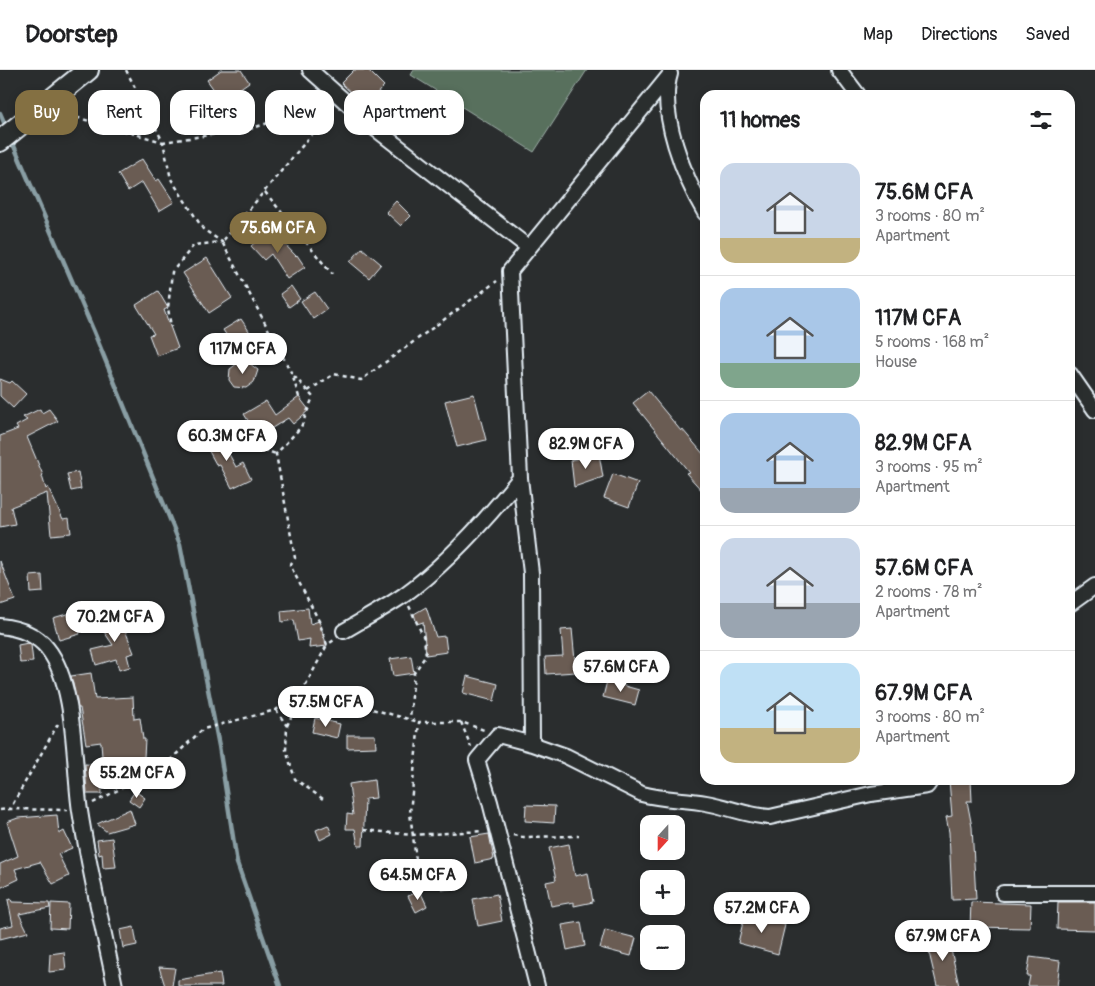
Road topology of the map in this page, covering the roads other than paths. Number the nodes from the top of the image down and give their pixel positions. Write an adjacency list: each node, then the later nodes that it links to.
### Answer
1 (88, 70): 6 (street)
2 (310, 70): 8 (street)
3 (839, 70): 5 (street)
4 (671, 73): 7 (street); 8 (street)
5 (854, 90)
6 (7, 135)
7 (700, 205)
8 (528, 248): 11 (street)
9 (1075, 381): 10 (street)
10 (1095, 410)
11 (520, 478): 15 (street); 16 (street)
12 (1095, 586): 13 (street)
13 (1075, 600)
14 (0, 626): 20 (street)
15 (344, 631)
16 (532, 744): 17 (street); 21 (street)
17 (928, 785)
18 (1003, 893): 19 (street)
19 (1095, 893)
20 (115, 986)
21 (537, 986)

